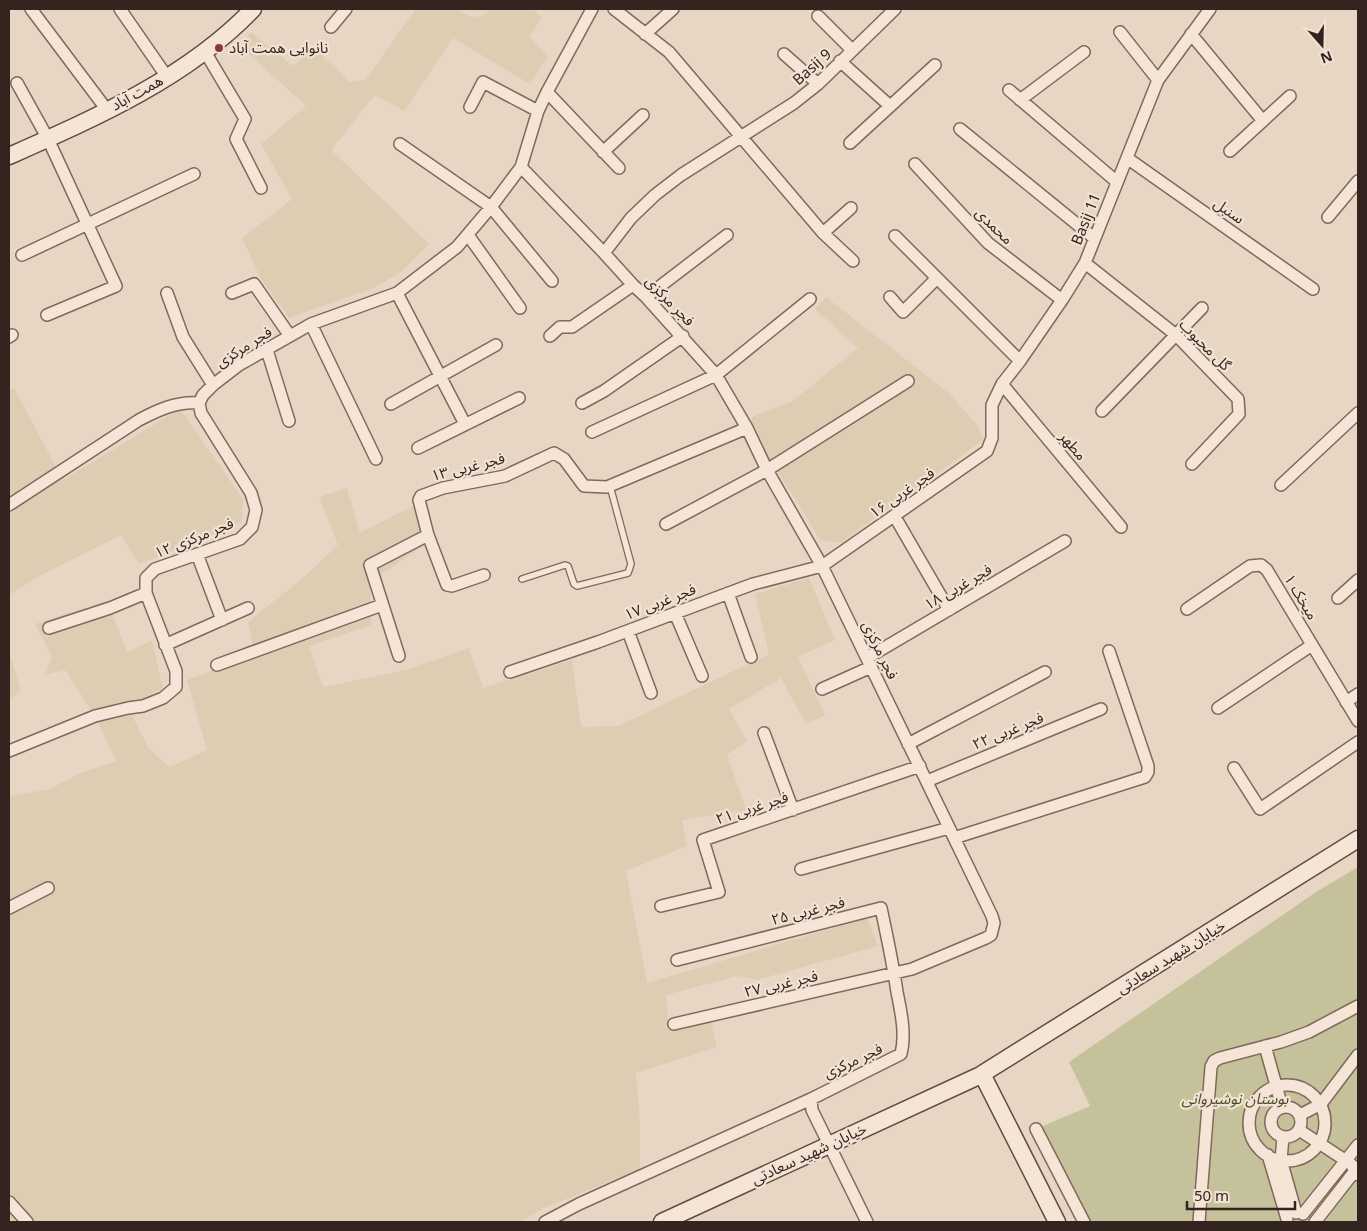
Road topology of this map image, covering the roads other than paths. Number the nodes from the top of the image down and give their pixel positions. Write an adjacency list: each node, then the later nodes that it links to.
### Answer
1 (31, 9): 31 (street)
2 (120, 9): 21 (street)
3 (253, 9): 15 (main road, همت آباد)
4 (346, 9): 11 (street)
5 (592, 9): 26 (street, فجر مرکزی)
6 (614, 9): 13 (street)
7 (673, 9): 13 (street)
8 (895, 9): 16 (street, Basij 9)
9 (1210, 9): 14 (street, Basij 11)
10 (818, 16): 16 (street)
11 (331, 28)
12 (1120, 32): 22 (street)
13 (645, 34): 36 (street)
14 (1191, 34): 22 (street, Basij 11); 34 (street)
15 (204, 50): 21 (main road, همت آباد); 50 (street)
16 (852, 50): 19 (street, Basij 9)
17 (1084, 52): 28 (street)
18 (784, 54): 24 (street)
19 (840, 61): 24 (street, Basij 9); 29 (street)
20 (935, 65): 29 (street)
21 (167, 77): 31 (main road, همت آباد)
22 (1158, 80): 43 (street, Basij 11)
23 (18, 84): 37 (street)
24 (818, 84): 36 (street, Basij 9)
25 (1009, 90): 28 (street)
26 (546, 92): 32 (street, فجر مرکزی); 41 (street)
27 (1290, 96): 34 (street)
28 (1020, 100): 49 (street)
29 (890, 106): 38 (street)
30 (470, 107): 32 (street)
31 (107, 110): 37 (main road, همت آباد)
32 (538, 111): 45 (street, فجر مرکزی)
33 (644, 115): 41 (street)
34 (1263, 121): 40 (street)
35 (960, 129): 59 (street)
36 (740, 136): 55 (street); 60 (street, Basij 9)
37 (48, 139): 42 (main road, همت آباد); 54 (street)
38 (850, 143)
39 (400, 144): 51 (street)
40 (1230, 151)
41 (603, 152): 46 (street)
42 (9, 156)
43 (1128, 158): 49 (street, Basij 11); 67 (street, سنبل)
44 (915, 164): 74 (street, محمدی)
45 (521, 167): 51 (street, فجر مرکزی); 60 (street, فجر مرکزی)
46 (619, 168)
47 (194, 174): 54 (street)
48 (1358, 181): 53 (street)
49 (1118, 182): 59 (street, Basij 11)
50 (261, 188)
51 (491, 207): 56 (street, فجر مرکزی); 65 (street)
52 (851, 208): 55 (street)
53 (1328, 217)
54 (87, 224): 61 (street); 77 (street)
55 (822, 233): 62 (street)
56 (468, 235): 70 (street, فجر مرکزی); 75 (street)
57 (727, 235): 71 (street)
58 (896, 236): 64 (street)
59 (1094, 238): 63 (street, Basij 11)
60 (604, 252): 66 (street, فجر مرکزی)
61 (22, 256)
62 (853, 261)
63 (1085, 263): 74 (street, Basij 11); 79 (street, گل محبوب)
64 (936, 279): 72 (street); 85 (street)
65 (552, 281)
66 (633, 285): 71 (street, فجر مرکزی); 81 (street)
67 (1313, 289)
68 (166, 293): 90 (street)
69 (232, 293): 80 (street)
70 (397, 293): 78 (street, فجر مرکزی); 87 (street)
71 (646, 296): 82 (street, فجر مرکزی)
72 (890, 297)
73 (810, 299): 86 (street)
74 (1062, 300): 85 (street, Basij 11)
75 (520, 308)
76 (1202, 308): 79 (street)
77 (47, 315)
78 (311, 324): 80 (street, فجر مرکزی); 103 (street)
79 (1176, 335): 95 (street); 104 (street, گل محبوب)
80 (290, 336): 84 (street, فجر مرکزی)
81 (550, 336)
82 (683, 336): 86 (street, فجر مرکزی); 93 (street)
83 (496, 345): 87 (street)
84 (267, 350): 90 (street, فجر مرکزی); 97 (street)
85 (1020, 361): 89 (street, Basij 11)
86 (716, 375): 99 (street, فجر مرکزی); 100 (street)
87 (440, 377): 94 (street); 98 (street)
88 (908, 381): 105 (street)
89 (1002, 384): 101 (street, Basij 11); 111 (street, مطهر)
90 (213, 385): 92 (street, فجر مرکزی)
91 (519, 398): 98 (street)
92 (199, 402): 108 (street); 114 (street, فجر مرکزی ۱۲)
93 (582, 403)
94 (392, 404)
95 (1102, 411)
96 (1358, 413): 106 (street)
97 (289, 420)
98 (465, 424): 102 (street)
99 (747, 428): 105 (street, فجر مرکزی); 107 (street, فجر غربی ۱۳)
100 (592, 432)
101 (992, 438): 109 (street, فجر غربی ۱۶)
102 (418, 448)
103 (376, 458)
104 (1192, 464)
105 (767, 470): 110 (street); 115 (street, فجر مرکزی)
106 (1281, 485)
107 (610, 486): 112 (street, فجر غربی ۱۳); 117 (lane)
108 (9, 505)
109 (895, 517): 115 (street, فجر غربی ۱۶); 124 (street)
110 (666, 524)
111 (1120, 527)
112 (428, 535): 116 (street, فجر غربی ۱۳); 122 (street)
113 (1065, 541): 124 (street, فجر غربی ۱۸)
114 (197, 554): 119 (street, فجر مرکزی ۱۲); 127 (street)
115 (822, 566): 120 (street, فجر غربی ۱۷); 135 (street, فجر مرکزی)
116 (484, 576)
117 (522, 578)
118 (1358, 580): 121 (street)
119 (146, 593): 128 (street); 130 (street)
120 (728, 593): 126 (street, فجر غربی ۱۷); 134 (street)
121 (1338, 598)
122 (382, 605): 133 (street); 136 (street)
123 (248, 608): 127 (street)
124 (949, 610): 135 (street, فجر غربی ۱۸)
125 (1188, 610): 131 (street, میخک ۱)
126 (675, 613): 129 (street, فجر غربی ۱۷); 139 (street)
127 (222, 620): 130 (street)
128 (49, 628)
129 (628, 631): 137 (street, فجر غربی ۱۷); 141 (street)
130 (165, 645): 150 (street)
131 (1312, 645): 143 (street, میخک ۱); 144 (street)
132 (1109, 652): 156 (street)
133 (399, 656)
134 (751, 657)
135 (869, 662): 140 (street, فجر غربی ۱۸); 149 (street, فجر مرکزی)
136 (216, 665)
137 (510, 672)
138 (1045, 672): 149 (street)
139 (702, 676)
140 (822, 689)
141 (651, 694)
142 (1358, 694): 143 (street)
143 (1346, 702): 146 (street, میخک ۱)
144 (1218, 708)
145 (1101, 709): 153 (street, فجر غربی ۲۲)
146 (1358, 722)
147 (764, 733): 154 (street)
148 (1358, 742): 152 (street)
149 (908, 744): 151 (street, فجر مرکزی)
150 (9, 751)
151 (920, 766): 153 (street, فجر مرکزی); 154 (street, فجر غربی ۲۱)
152 (1234, 768)
153 (927, 781): 155 (street, فجر مرکزی)
154 (793, 810): 160 (street, فجر غربی ۲۱)
155 (949, 828): 156 (street, فجر مرکزی); 158 (street)
156 (954, 838): 163 (street, فجر مرکزی)
157 (1358, 840): 168 (main road, خیابان شهید سعادتی)
158 (801, 869)
159 (48, 888): 161 (street)
160 (660, 906)
161 (9, 908)
162 (677, 960): 163 (street, فجر غربی ۲۵)
163 (894, 973): 165 (street, فجر غربی ۲۷); 171 (street, فجر مرکزی)
164 (1358, 1006): 166 (street)
165 (674, 1024)
166 (1265, 1046): 169 (street); 192 (street)
167 (1358, 1055): 170 (street)
168 (983, 1074): 178 (main road, خیابان شهید سعادتی); 190 (main road)
169 (1276, 1087): 170 (street); 172 (street); 180 (street)
170 (1321, 1104): 173 (street); 177 (street)
171 (812, 1105): 178 (street); 187 (street)
172 (1282, 1108): 173 (street); 176 (street)
173 (1300, 1115): 175 (street)
174 (1036, 1129): 191 (street)
175 (1299, 1130): 176 (street); 177 (street)
176 (1282, 1137): 181 (street)
177 (1320, 1144): 181 (street); 182 (street)
178 (829, 1145): 188 (main road, خیابان شهید سعادتی); 189 (street)
179 (1358, 1145): 182 (street)
180 (1268, 1155): 181 (street); 185 (street)
181 (1281, 1160): 185 (street)
182 (1346, 1161): 183 (street); 185 (street)
183 (1357, 1171): 193 (street)
184 (9, 1202): 186 (street)
185 (1296, 1218)
186 (27, 1222)
187 (545, 1222)
188 (662, 1222)
189 (867, 1222)
190 (1057, 1222)
191 (1084, 1222)
192 (1199, 1222)
193 (1315, 1222)

